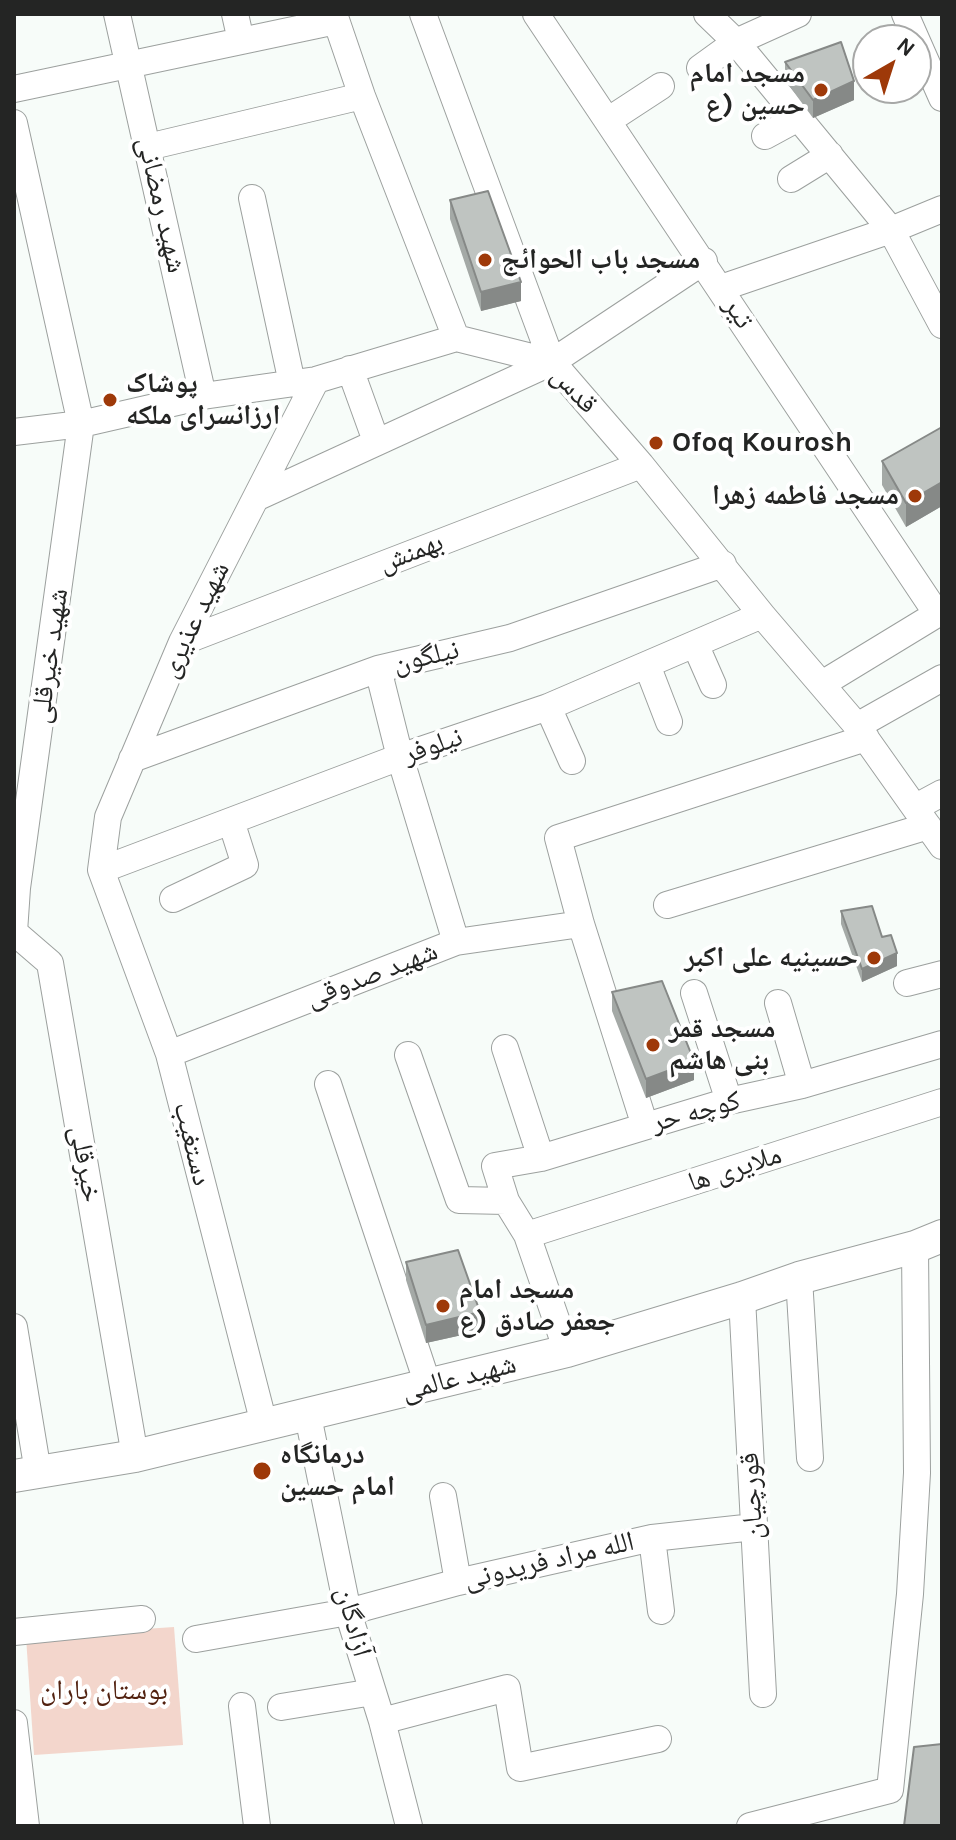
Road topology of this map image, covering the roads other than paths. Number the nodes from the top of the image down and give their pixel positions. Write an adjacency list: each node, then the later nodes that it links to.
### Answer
1 (117, 14): 11 (street, شهید رمضانی)
2 (235, 14): 9 (street)
3 (423, 14): 31 (street)
4 (536, 14): 18 (street, تیر)
5 (707, 14): 10 (street)
6 (798, 14): 10 (street)
7 (905, 14): 16 (street)
8 (335, 18): 9 (street); 15 (street)
9 (241, 41): 11 (street)
10 (736, 42): 12 (street); 17 (street)
11 (129, 66): 14 (street); 21 (street, شهید رمضانی)
12 (700, 68)
13 (661, 86): 18 (street)
14 (14, 89)
15 (362, 96): 21 (street); 30 (street)
16 (942, 98)
17 (800, 117): 20 (street); 22 (street)
18 (609, 120): 27 (street, تیر)
19 (14, 123): 35 (street)
20 (765, 136)
21 (148, 147): 34 (street, شهید رمضانی)
22 (830, 155): 23 (street); 26 (street)
23 (791, 179)
24 (252, 198): 33 (street)
25 (942, 209): 26 (street)
26 (891, 230): 28 (street); 29 (street)
27 (704, 261): 28 (street, تیر); 31 (street)
28 (721, 288): 47 (street, تیر)
29 (942, 325)
30 (456, 338): 31 (street, قدس); 32 (street)
31 (552, 362): 37 (street); 38 (street, قدس)
32 (350, 369): 33 (street); 37 (street)
33 (304, 382): 34 (street); 39 (street, شهید عذیری)
34 (203, 396): 35 (street)
35 (81, 424): 36 (street); 59 (street, شهید خیرقلی)
36 (14, 432)
37 (376, 441): 39 (street)
38 (641, 465): 40 (street, قدس); 42 (street, بهمنش)
39 (258, 497): 42 (street, شهید عذیری)
40 (723, 564): 41 (street, قدس); 45 (street, نیلگون)
41 (762, 615): 43 (street, نیلوفر); 47 (street, قدس)
42 (182, 642): 53 (street, شهید عذیری)
43 (695, 644): 44 (street, نیلوفر); 48 (street)
44 (647, 665): 49 (street, نیلوفر); 50 (street)
45 (378, 669): 52 (street); 53 (street, نیلگون)
46 (942, 678): 51 (street)
47 (822, 684): 51 (street, قدس)
48 (713, 685)
49 (548, 707): 52 (street, نیلوفر); 54 (street)
50 (669, 722)
51 (861, 732): 57 (street, قدس); 62 (street)
52 (400, 757): 56 (street, نیلوفر); 63 (street)
53 (132, 759): 58 (street, شهید عذیری)
54 (572, 761)
55 (942, 793): 57 (street)
56 (231, 821): 58 (street, نیلوفر); 60 (street)
57 (929, 826): 61 (street)
58 (101, 870): 70 (street, دستغیب)
59 (17, 888): 88 (street, خیرقلی)
60 (173, 899)
61 (667, 905)
62 (581, 924): 63 (street, شهید صدوقی); 76 (street)
63 (456, 942): 70 (street, شهید صدوقی)
64 (942, 974): 65 (street)
65 (907, 983)
66 (694, 993): 74 (street)
67 (778, 1003): 73 (street)
68 (942, 1044): 73 (street, کوچه حر)
69 (505, 1048): 77 (street)
70 (169, 1054): 87 (street, دستغیب)
71 (408, 1055): 78 (street)
72 (328, 1084): 85 (street)
73 (802, 1085): 74 (street, کوچه حر)
74 (729, 1101): 76 (street, کوچه حر)
75 (942, 1102): 79 (street, ملایری ها)
76 (645, 1126): 77 (street, کوچه حر)
77 (541, 1158): 78 (street, کوچه حر)
78 (506, 1201): 79 (street)
79 (527, 1235): 84 (street)
80 (928, 1241): 81 (main road, شهید عالمی); 110 (street)
81 (799, 1278): 82 (main road, شهید عالمی); 89 (street)
82 (742, 1298): 84 (main road, شهید عالمی); 92 (street, قورچیان)
83 (14, 1327): 90 (street)
84 (567, 1351): 85 (main road, شهید عالمی)
85 (428, 1385): 86 (main road, شهید عالمی)
86 (308, 1416): 87 (main road, شهید عالمی); 96 (street, آزادگان)
87 (264, 1424): 88 (main road, شهید عالمی)
88 (135, 1456): 90 (main road, شهید عالمی)
89 (810, 1458)
90 (26, 1474)
91 (443, 1496): 94 (street)
92 (754, 1527): 93 (street, الله مراد فریدونی); 101 (street, قورچیان)
93 (652, 1538): 94 (street, الله مراد فریدونی); 95 (street)
94 (458, 1582): 96 (street, الله مراد فریدونی)
95 (661, 1611)
96 (348, 1612): 99 (street, الله مراد فریدونی); 100 (street, آزادگان)
97 (142, 1619): 98 (street)
98 (14, 1632)
99 (196, 1639)
100 (373, 1692): 103 (street); 104 (street, آزادگان)
101 (763, 1694)
102 (242, 1706): 108 (street)
103 (281, 1707)
104 (382, 1721): 106 (street); 109 (street, آزادگان)
105 (14, 1723): 107 (street)
106 (658, 1739)
107 (26, 1826)
108 (257, 1826)
109 (409, 1826)
110 (750, 1826)

